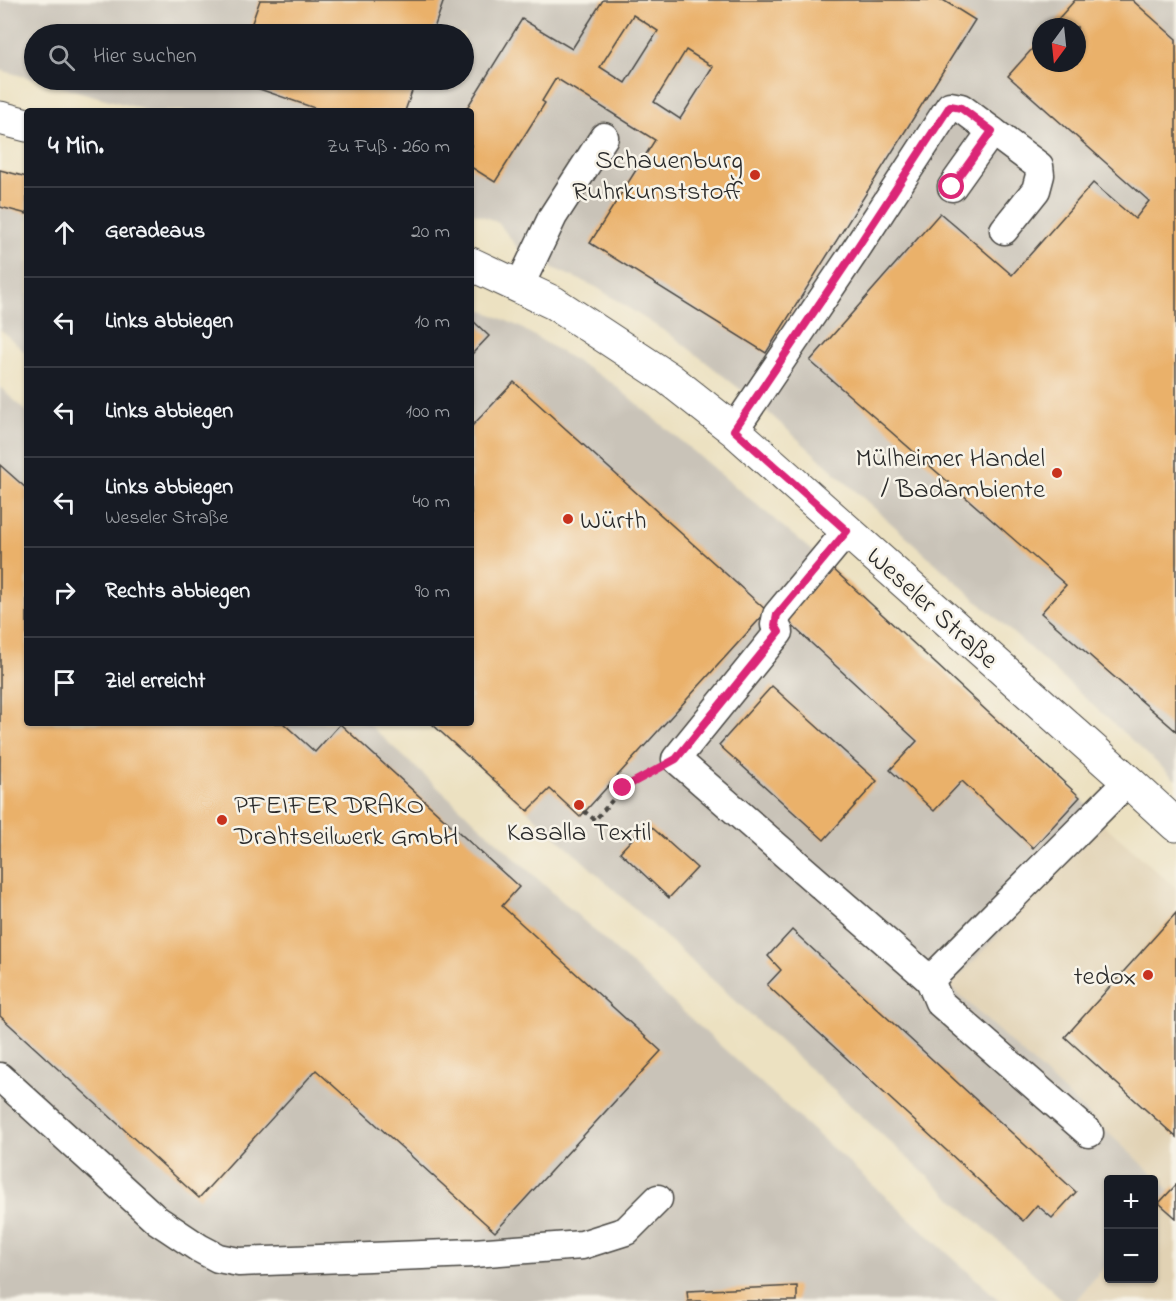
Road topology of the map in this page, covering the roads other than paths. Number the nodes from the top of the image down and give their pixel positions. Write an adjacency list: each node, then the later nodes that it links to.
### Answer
1 (0, 118): 2 (main road)
2 (24, 124)
3 (992, 131): 5 (lane); 6 (lane); 9 (lane)
4 (604, 137): 8 (lane)
5 (952, 187)
6 (1004, 230)
7 (474, 265): 8 (main road, Weseler Straße)
8 (519, 286): 9 (main road, Weseler Straße)
9 (734, 430): 10 (main road, Weseler Straße)
10 (847, 531): 11 (main road, Weseler Straße); 13 (lane)
11 (1128, 781): 12 (main road, Weseler Straße); 13 (lane)
12 (1176, 825)
13 (930, 980): 15 (lane)
14 (0, 1077): 16 (lane)
15 (1089, 1133)
16 (658, 1199)

